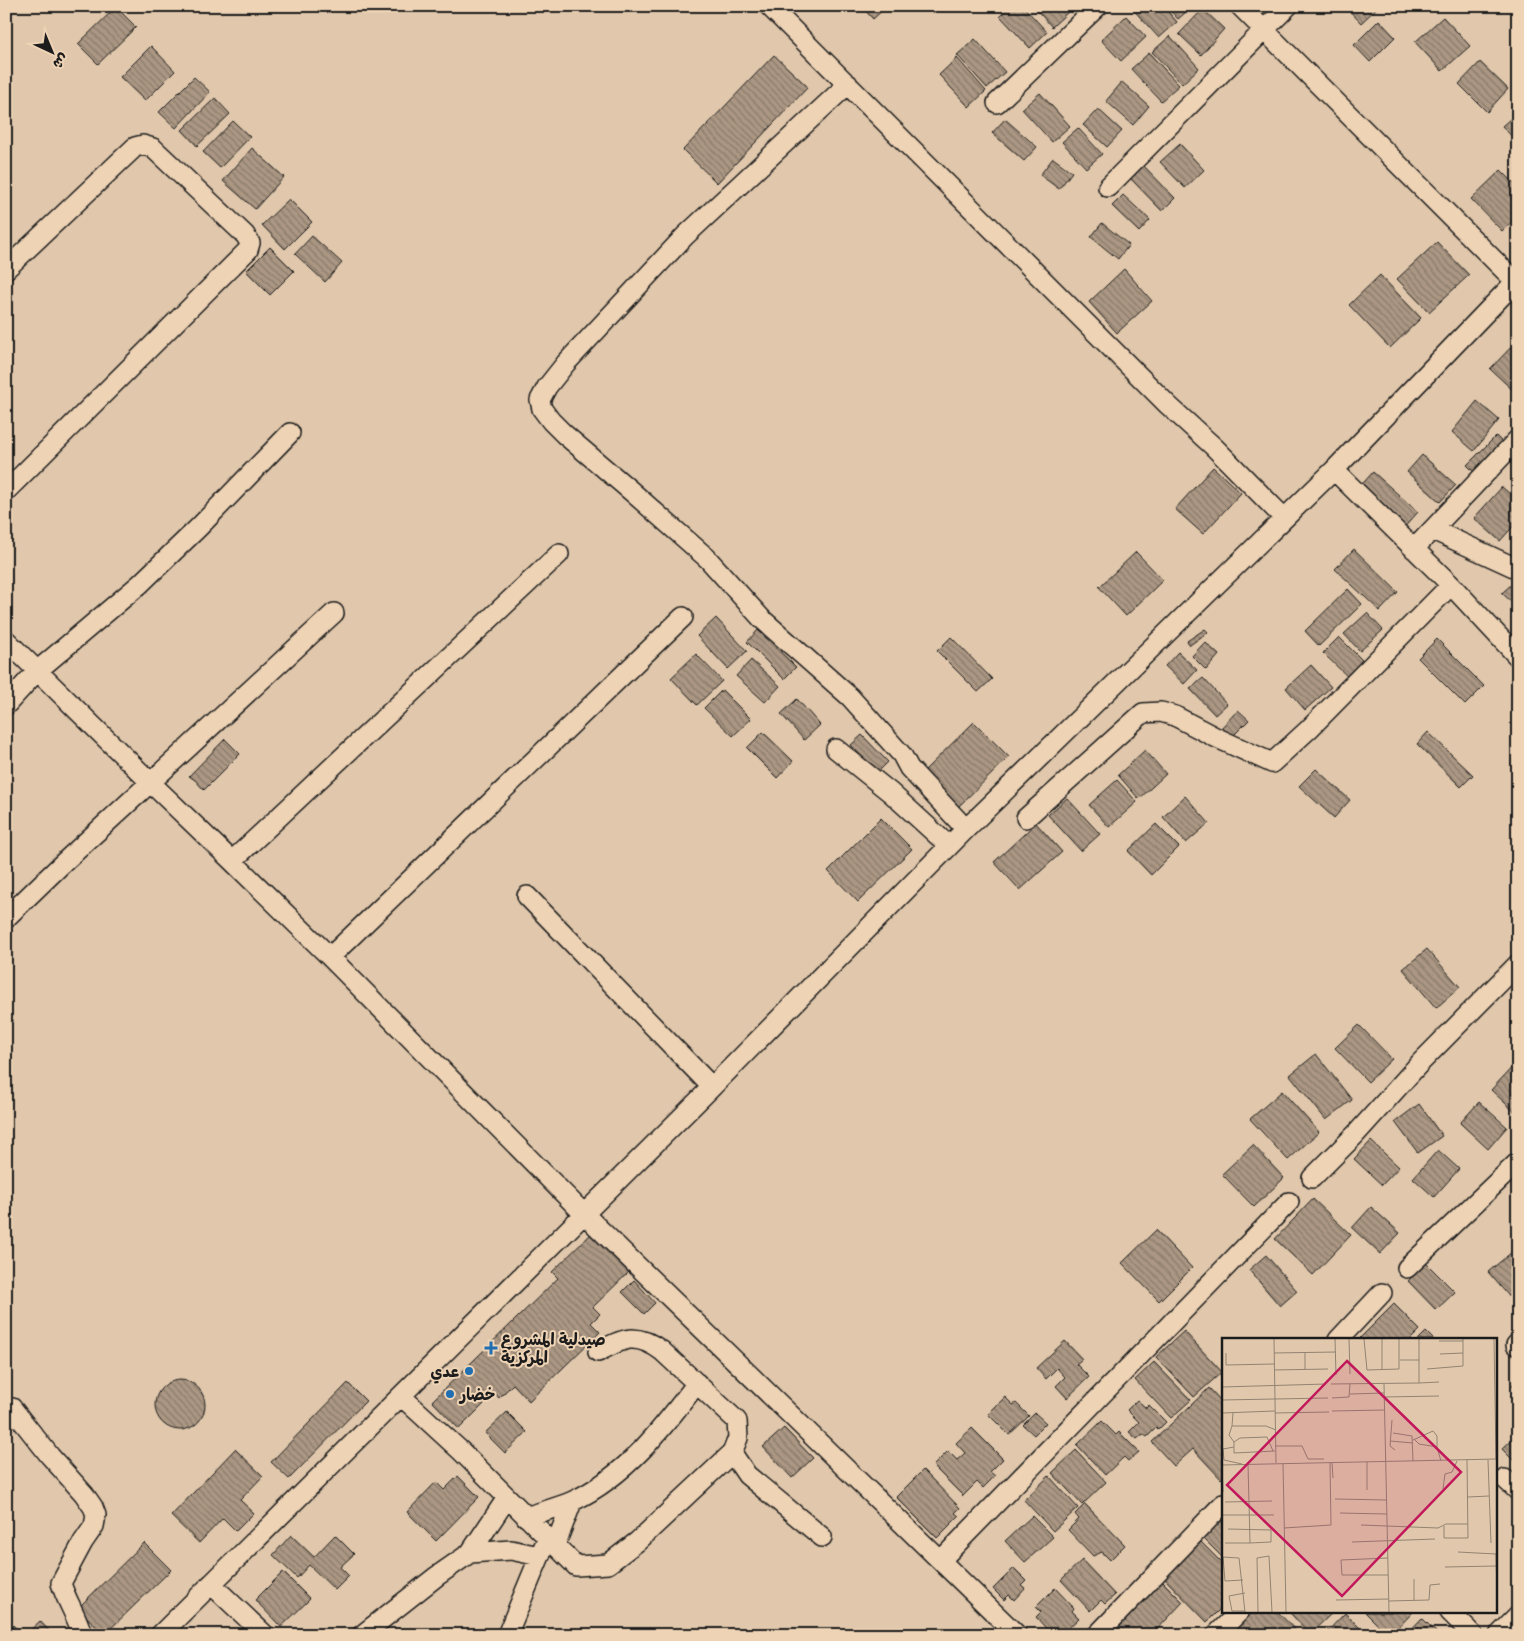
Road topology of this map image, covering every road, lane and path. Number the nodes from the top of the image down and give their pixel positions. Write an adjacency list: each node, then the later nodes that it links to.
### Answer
1 (769, 6): 6 (street)
2 (1098, 6): 7 (street)
3 (1240, 6): 5 (street)
4 (1288, 6): 5 (street)
5 (1264, 31): 8 (street); 10 (street)
6 (848, 84): 15 (street); 30 (street)
7 (997, 103)
8 (1108, 187)
9 (6, 269): 14 (street)
10 (1516, 280): 13 (street)
11 (290, 433): 25 (street)
12 (1518, 439): 16 (street)
13 (1334, 470): 15 (street); 17 (street)
14 (6, 491)
15 (1284, 518): 30 (street)
16 (1433, 530): 17 (street); 19 (street)
17 (1414, 549): 20 (street)
18 (559, 554): 32 (street)
19 (1518, 569)
20 (1450, 585): 24 (street); 29 (street)
21 (334, 613): 28 (street)
22 (684, 617): 35 (street)
23 (6, 640): 25 (street)
24 (1518, 657)
25 (37, 671): 26 (street); 28 (street)
26 (6, 705)
27 (836, 749): 31 (street)
28 (150, 784): 32 (street); 34 (street)
29 (1026, 818)
30 (966, 829): 31 (street)
31 (949, 846): 37 (street)
32 (232, 861): 35 (street)
33 (527, 896): 37 (street)
34 (6, 918)
35 (330, 956): 41 (street)
36 (1518, 964): 39 (street)
37 (712, 1087): 41 (street)
38 (1518, 1162): 42 (street)
39 (1312, 1178)
40 (1289, 1202): 57 (street)
41 (584, 1214): 47 (street); 57 (street)
42 (1407, 1268)
43 (1382, 1293): 44 (street)
44 (1340, 1338)
45 (598, 1352): 46 (street)
46 (698, 1383): 49 (street); 51 (street)
47 (401, 1396): 50 (street); 58 (street)
48 (12, 1408): 62 (street)
49 (732, 1453): 54 (street); 55 (street)
50 (506, 1498): 53 (street); 56 (street)
51 (572, 1502): 53 (street); 55 (street)
52 (1222, 1505): 68 (street)
53 (526, 1517): 55 (street)
54 (822, 1537)
55 (547, 1547): 56 (street); 66 (street)
56 (470, 1552): 65 (street)
57 (941, 1560): 67 (street)
58 (211, 1584): 63 (street); 64 (street)
59 (1237, 1614): 69 (street)
60 (1452, 1614): 70 (street)
61 (1518, 1616): 71 (street)
62 (82, 1635)
63 (160, 1635)
64 (265, 1635)
65 (362, 1635)
66 (507, 1635)
67 (1017, 1635)
68 (1097, 1635)
69 (1216, 1635)
70 (1473, 1635)
71 (1499, 1635)

